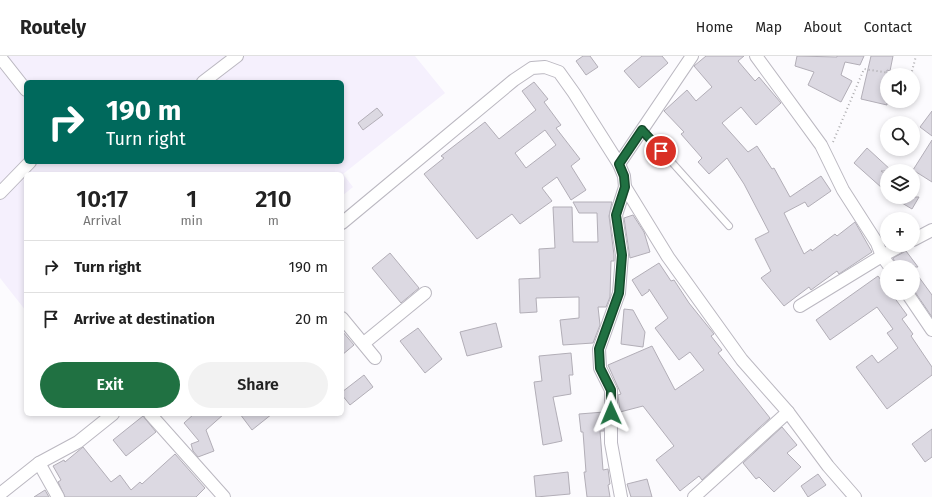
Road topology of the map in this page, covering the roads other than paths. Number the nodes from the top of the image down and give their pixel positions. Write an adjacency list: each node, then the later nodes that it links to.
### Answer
1 (237, 56): 5 (street)
2 (692, 56): 7 (street)
3 (756, 56): 17 (street)
4 (0, 57): 6 (street)
5 (206, 80)
6 (24, 87)
7 (642, 130): 9 (street); 13 (lane)
8 (28, 164): 11 (street)
9 (619, 164): 10 (street); 12 (street)
10 (625, 187): 26 (street); 33 (street)
11 (0, 193)
12 (344, 221)
13 (729, 226)
14 (932, 230): 15 (street)
15 (920, 236)
16 (889, 252): 17 (street)
17 (882, 256): 18 (street); 21 (street)
18 (885, 260)
19 (425, 293): 24 (street)
20 (912, 300): 23 (street)
21 (800, 306)
22 (344, 320): 24 (street)
23 (932, 330)
24 (364, 343): 25 (street)
25 (375, 358)
26 (788, 412): 34 (street); 35 (street)
27 (110, 416): 29 (street)
28 (152, 416): 32 (street)
29 (39, 464): 30 (street); 31 (street)
30 (0, 494)
31 (58, 497)
32 (224, 497)
33 (621, 497)
34 (694, 497)
35 (855, 497)

